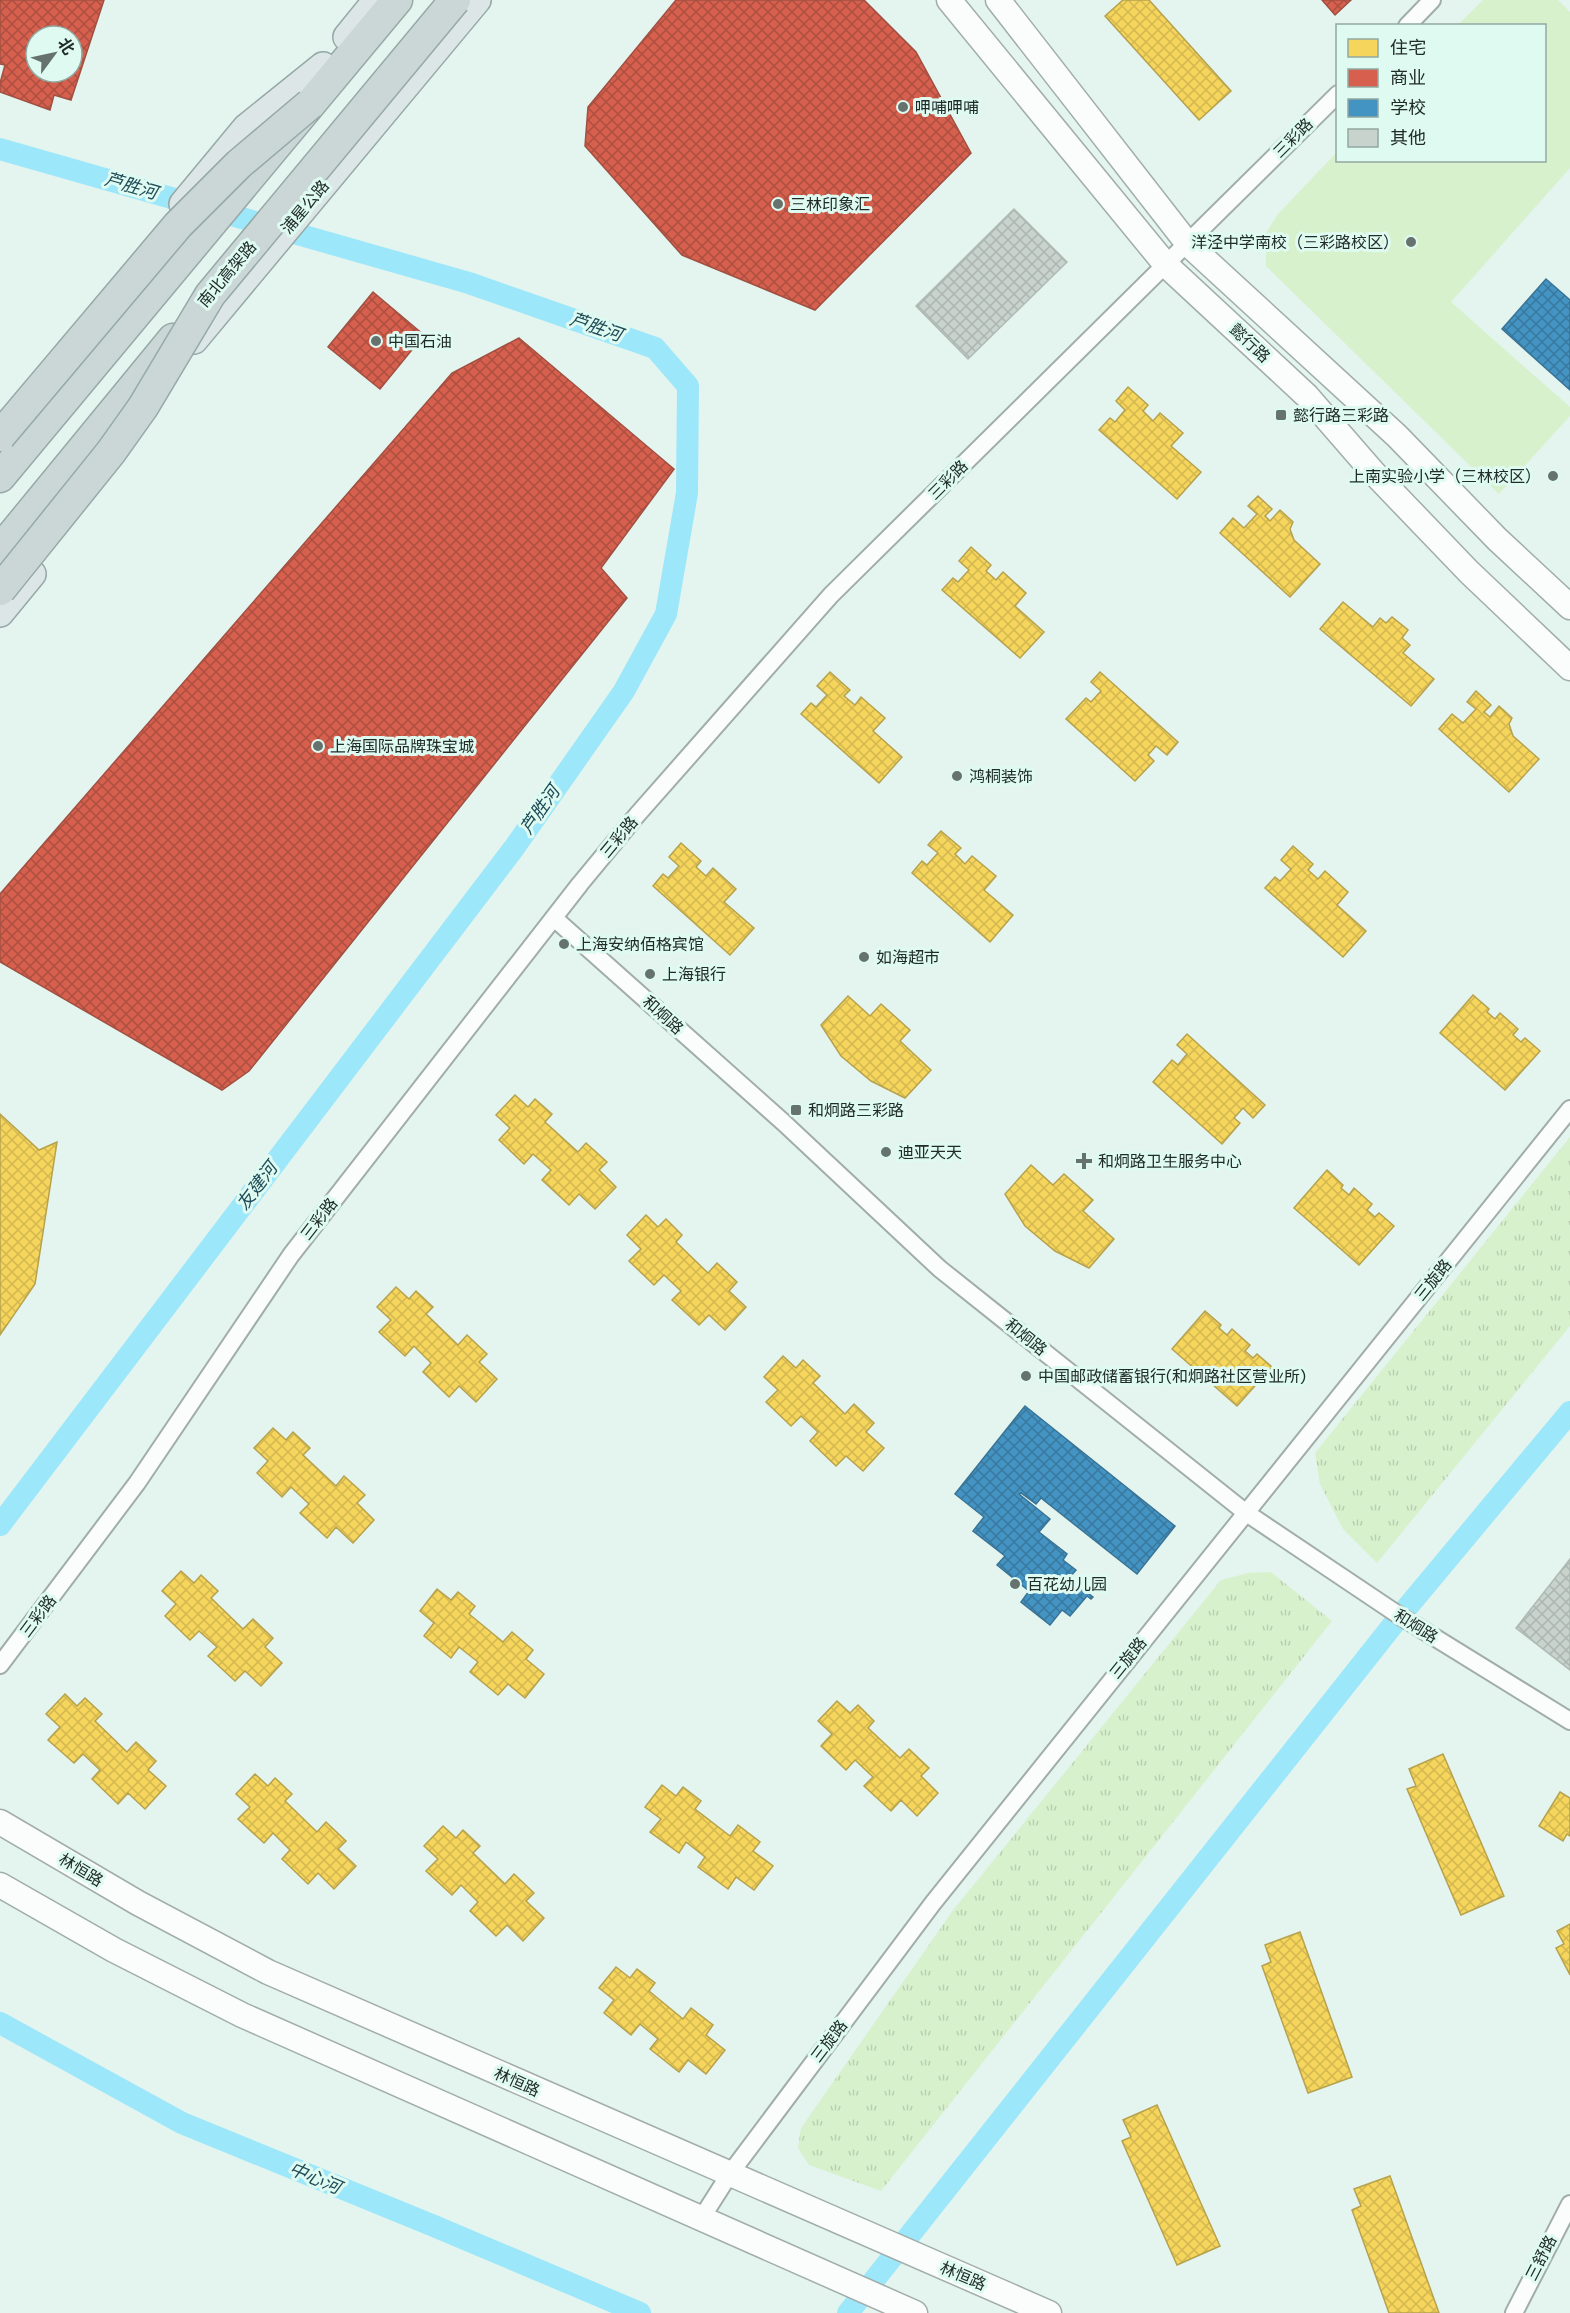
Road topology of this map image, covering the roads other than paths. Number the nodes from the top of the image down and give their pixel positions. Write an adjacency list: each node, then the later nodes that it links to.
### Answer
1 (377, 0): 11 (main road)
2 (396, 0): 10 (highway)
3 (455, 0): 14 (highway, 南北高架路, bridge)
4 (477, 0): 17 (main road, 浦星公路)
5 (949, 0): 13 (main road, 懿行路)
6 (998, 0): 12 (main road, 懿行路)
7 (1432, 0): 8 (street)
8 (1409, 24)
9 (1336, 96): 12 (street, 三彩路)
10 (310, 104): 16 (highway, bridge); 19 (highway, bridge)
11 (163, 242): 15 (main road); 18 (main road)
12 (1188, 244): 13 (street, 三彩路); 23 (main road, 懿行路)
13 (1166, 265): 25 (main road, 懿行路); 26 (street, 三彩路)
14 (210, 295): 20 (highway, 南北高架路, bridge); 22 (highway, bridge)
15 (0, 420)
16 (0, 436)
17 (110, 441): 21 (main road, 浦星公路); 24 (main road, 浦星公路)
18 (0, 456)
19 (0, 477)
20 (0, 550)
21 (0, 574)
22 (0, 590)
23 (1570, 607)
24 (0, 613)
25 (1570, 668)
26 (554, 918): 28 (street, 和炯路); 29 (street, 三彩路)
27 (1570, 1109): 28 (street, 三旋路)
28 (1245, 1512): 30 (street, 和炯路); 33 (street, 三旋路)
29 (0, 1665)
30 (1570, 1721)
31 (0, 1822): 33 (main road, 林恒路)
32 (0, 1885): 35 (main road)
33 (729, 2175): 35 (street, 三旋路); 37 (main road, 林恒路)
34 (1570, 2204): 38 (street, 三舒路)
35 (701, 2219): 36 (main road)
36 (915, 2313)
37 (1048, 2313)
38 (1514, 2313)

